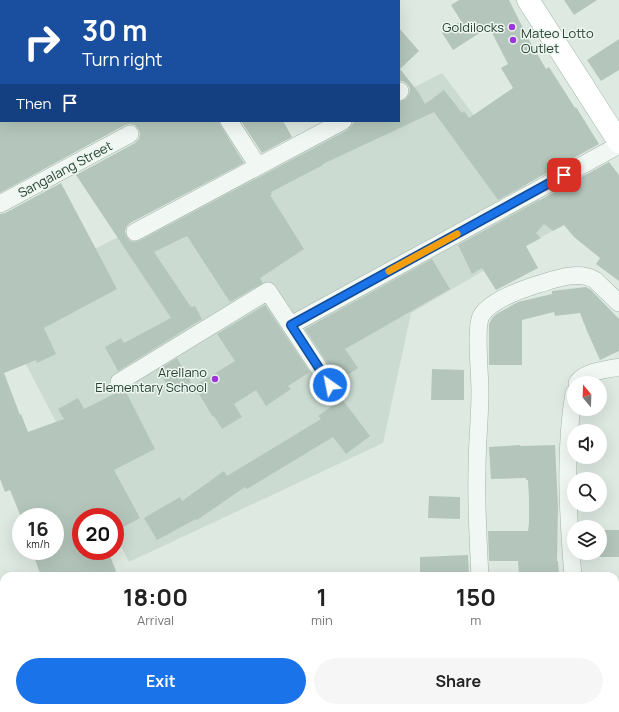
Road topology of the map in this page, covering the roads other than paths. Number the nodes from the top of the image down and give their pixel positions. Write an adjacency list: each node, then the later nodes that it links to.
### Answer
1 (528, 0): 5 (main road)
2 (230, 122): 6 (street)
3 (341, 122): 6 (street)
4 (130, 134): 7 (street, Sangalang Street)
5 (619, 144): 10 (street)
6 (258, 166): 8 (street)
7 (0, 204)
8 (135, 232)
9 (619, 303): 16 (street)
10 (291, 325): 13 (street); 14 (street)
11 (619, 367): 12 (street)
12 (585, 376)
13 (119, 382)
14 (330, 385)
15 (572, 416): 17 (street)
16 (480, 572)
17 (573, 572)

